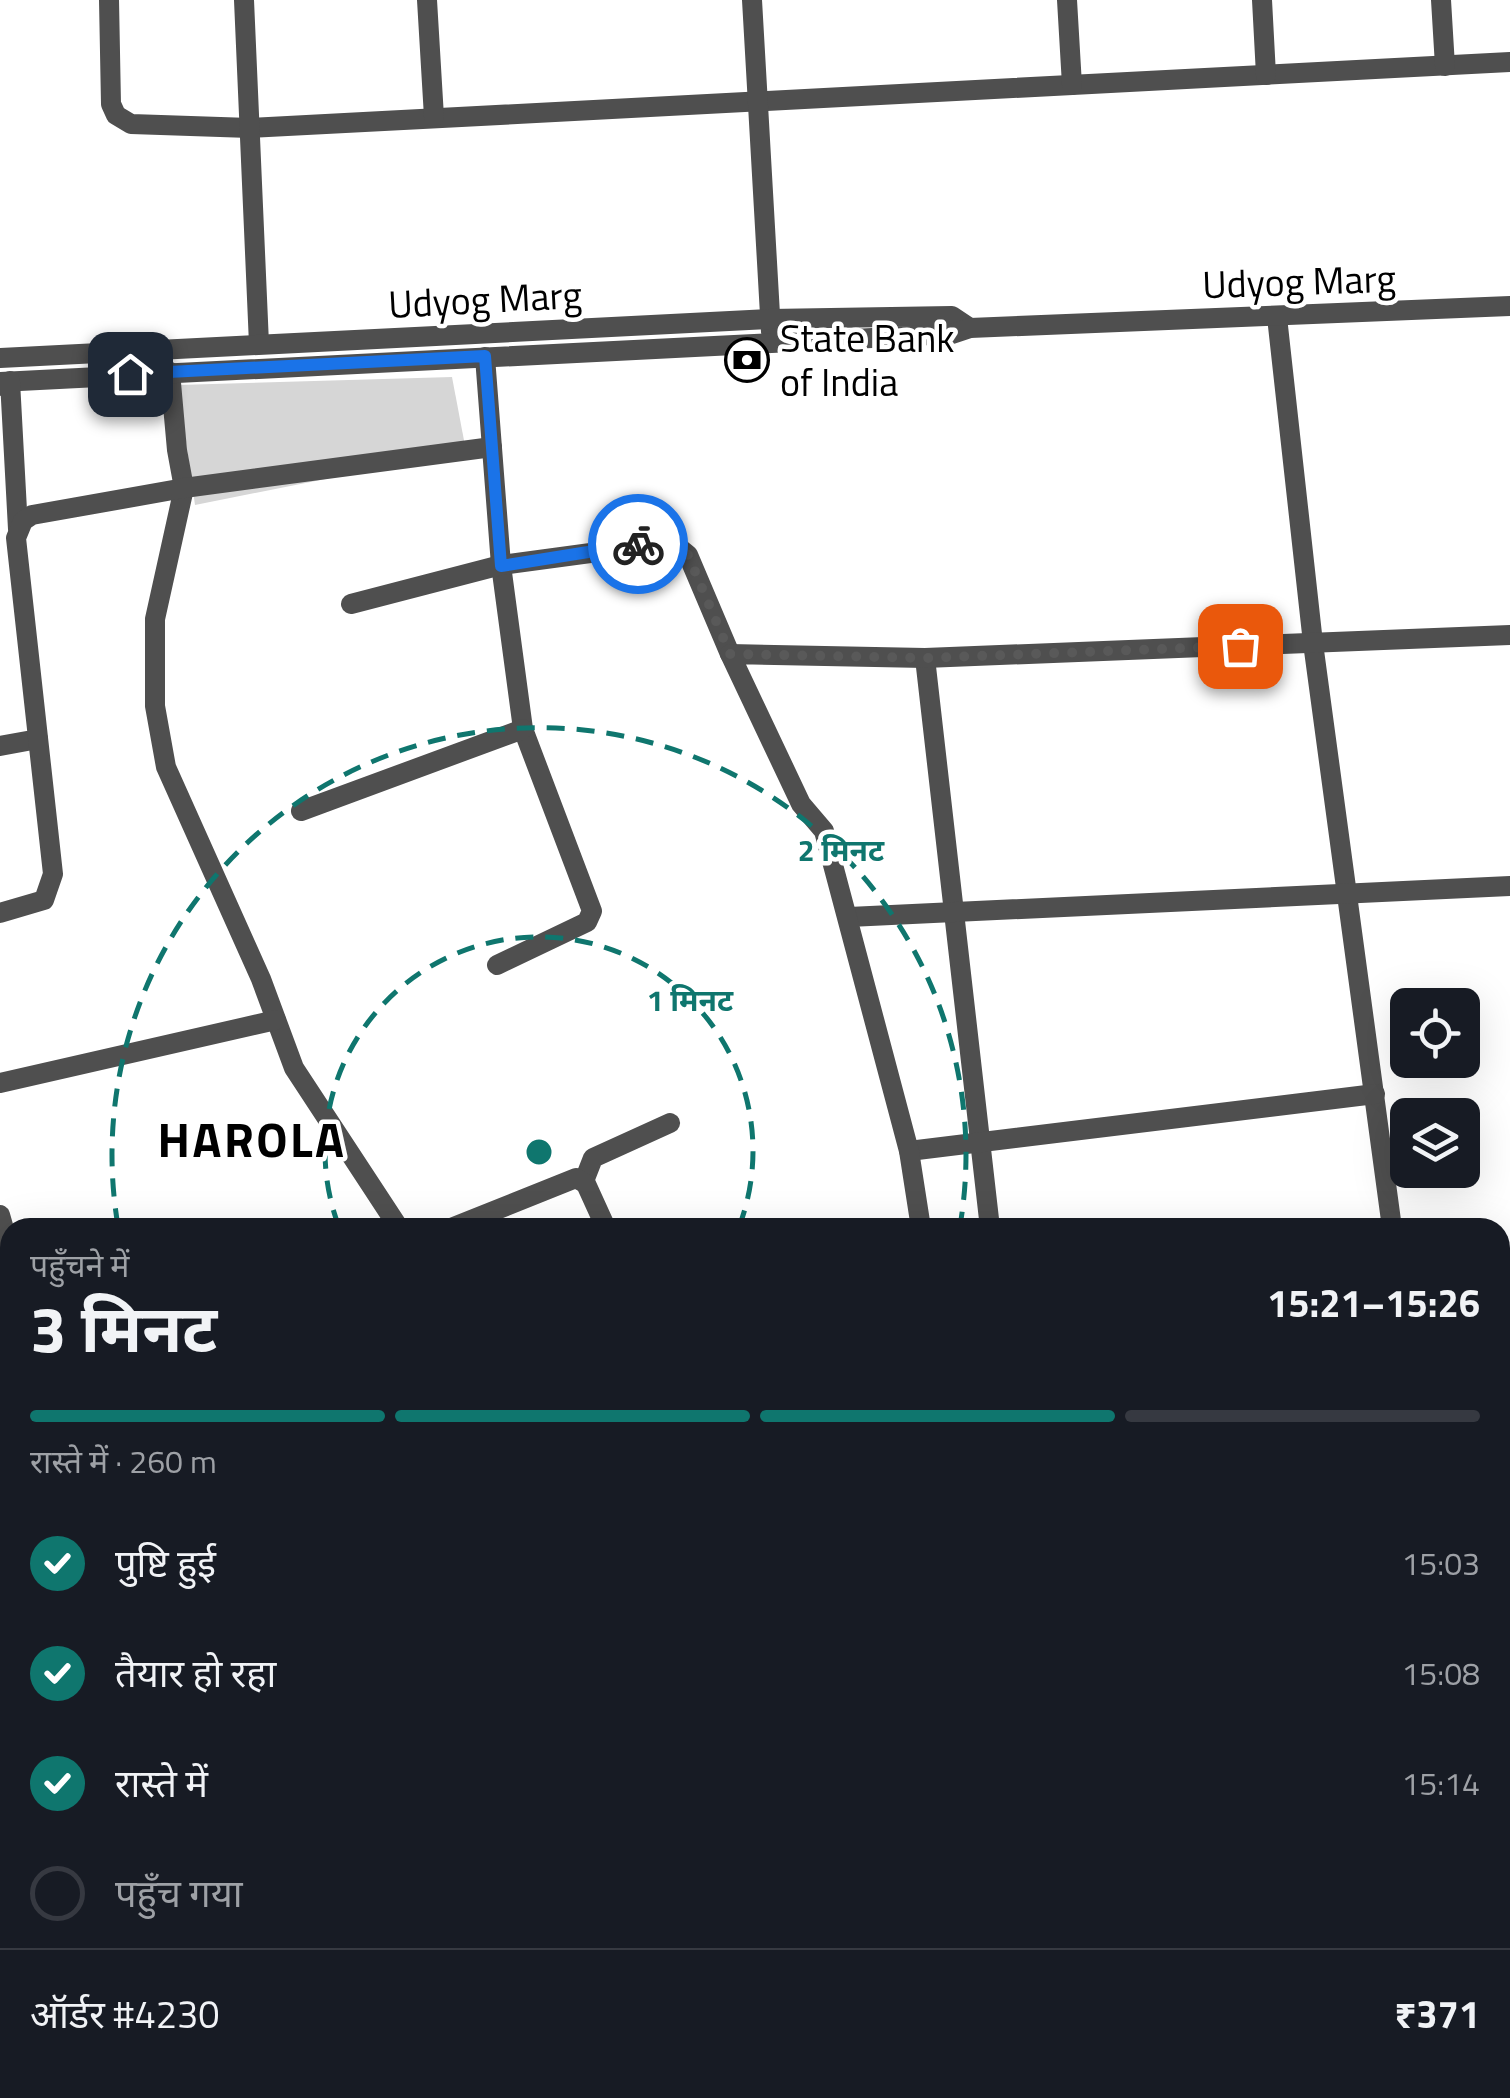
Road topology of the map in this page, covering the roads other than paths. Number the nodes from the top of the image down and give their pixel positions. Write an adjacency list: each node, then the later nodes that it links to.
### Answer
1 (109, 0): 14 (street)
2 (244, 0): 14 (street)
3 (427, 0): 13 (street)
4 (752, 0): 12 (street)
5 (1067, 0): 11 (street)
6 (1262, 0): 10 (street)
7 (1441, 0): 9 (street)
8 (1510, 62): 9 (street)
9 (1445, 66): 10 (street)
10 (1266, 75): 11 (street)
11 (1072, 85): 12 (street)
12 (758, 101): 13 (street); 17 (street)
13 (434, 118): 14 (street)
14 (250, 128): 20 (street)
15 (1510, 306): 16 (street, Udyog Marg)
16 (1277, 317): 18 (street, Udyog Marg); 31 (street)
17 (770, 319): 18 (street, Udyog Marg); 19 (street); 20 (street, Udyog Marg)
18 (970, 328): 19 (street, Udyog Marg)
19 (772, 343): 21 (street, Udyog Marg)
20 (259, 344): 22 (street, Udyog Marg)
21 (485, 356): 23 (street, Udyog Marg); 25 (street)
22 (0, 358)
23 (170, 372): 24 (street, Udyog Marg); 26 (street)
24 (3, 383): 27 (street)
25 (492, 448): 26 (street); 28 (street)
26 (184, 488): 27 (street); 44 (street)
27 (18, 529): 35 (street)
28 (501, 566): 29 (street); 32 (street); 34 (street)
29 (351, 604)
30 (1510, 636): 31 (street)
31 (1313, 643): 33 (street); 39 (street)
32 (730, 654): 33 (street); 42 (street)
33 (926, 658): 41 (street)
34 (522, 729): 37 (street); 43 (street)
35 (38, 739): 36 (street); 40 (street)
36 (0, 746)
37 (301, 811)
38 (1510, 886): 39 (street)
39 (1348, 894): 41 (street); 46 (street)
40 (0, 913)
41 (954, 914): 42 (street); 48 (street)
42 (849, 916): 49 (street)
43 (497, 965)
44 (276, 1020): 45 (street); 51 (street)
45 (0, 1083)
46 (1375, 1094): 48 (street); 56 (street)
47 (670, 1123): 50 (street)
48 (983, 1142): 49 (street); 55 (street)
49 (909, 1151): 54 (street)
50 (584, 1181): 52 (street); 53 (street)
51 (388, 1218)
52 (476, 1218)
53 (601, 1218)
54 (920, 1218)
55 (989, 1218)
56 (1391, 1218)

